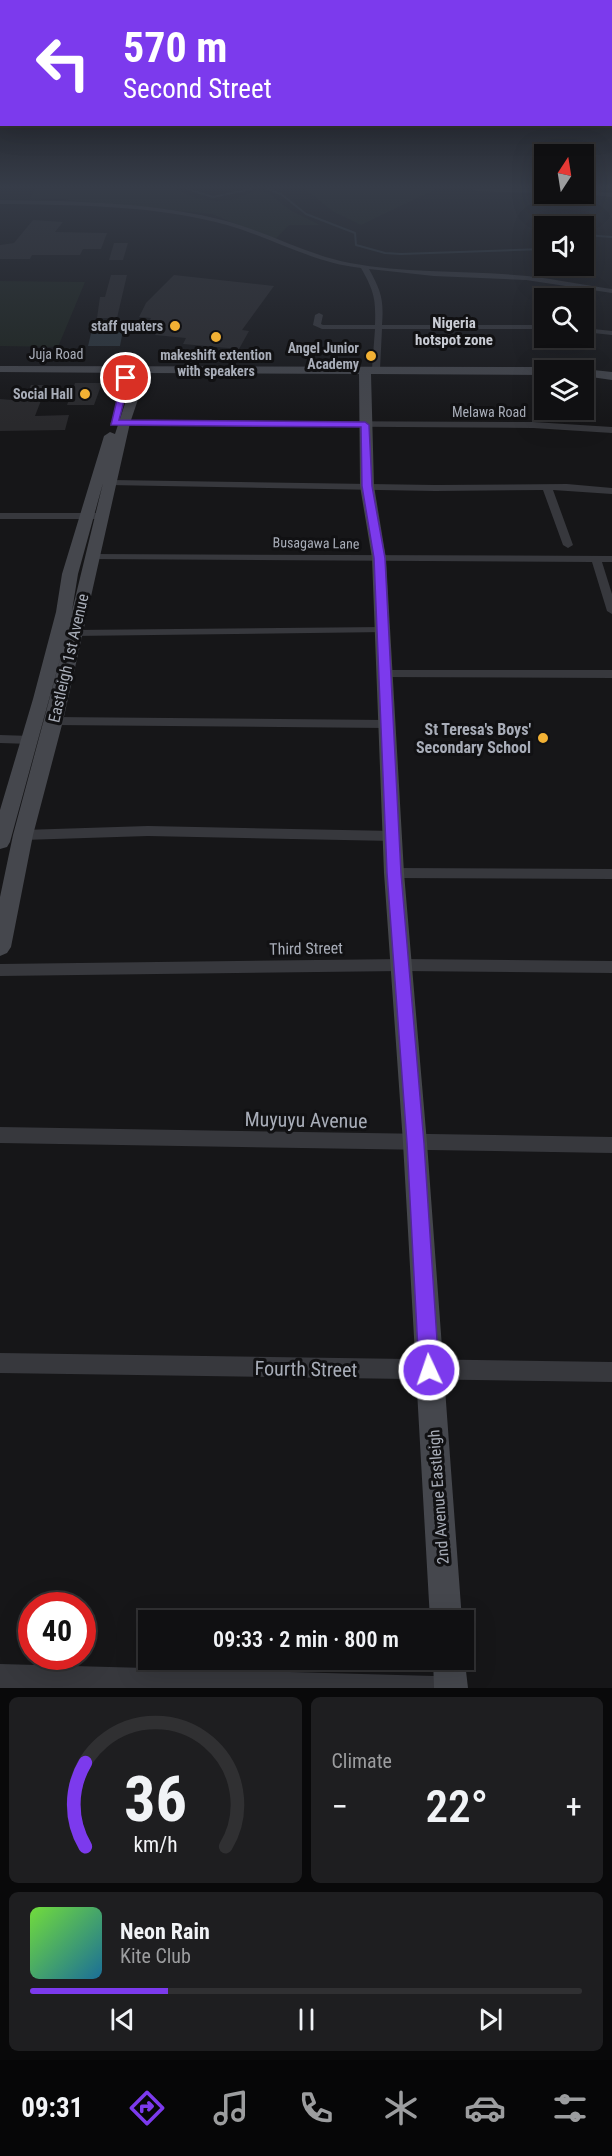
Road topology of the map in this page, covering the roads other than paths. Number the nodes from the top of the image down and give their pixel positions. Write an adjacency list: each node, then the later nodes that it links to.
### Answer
1 (364, 267): 6 (street)
2 (372, 268): 3 (street)
3 (612, 291)
4 (319, 315): 6 (street)
5 (534, 327): 6 (street)
6 (381, 329): 10 (street)
7 (594, 331): 8 (street)
8 (612, 333)
9 (0, 369): 14 (main road, Juja Road)
10 (370, 369): 11 (main road); 14 (main road); 16 (main road, 2nd Avenue Eastleigh)
11 (534, 371)
12 (594, 374): 13 (main road)
13 (612, 376)
14 (133, 377): 15 (main road, Eastleigh 1st Avenue)
15 (119, 423): 16 (street, Melawa Road); 18 (main road, Eastleigh 1st Avenue); 23 (main road, Eastleigh 1st Avenue)
16 (365, 425): 17 (street, Melawa Road); 19 (main road, 2nd Avenue Eastleigh)
17 (612, 430)
18 (112, 483): 19 (street); 23 (main road, Eastleigh 1st Avenue)
19 (367, 486): 20 (street); 26 (main road, 2nd Avenue Eastleigh)
20 (547, 487): 21 (street); 24 (street)
21 (612, 491)
22 (0, 516): 23 (street)
23 (94, 516): 25 (main road, Eastleigh 1st Avenue); 37 (main road, Eastleigh 1st Avenue)
24 (568, 545)
25 (91, 557): 26 (street, Busagawa Lane); 31 (main road, Eastleigh 1st Avenue)
26 (379, 558): 28 (street, Busagawa Lane); 30 (main road, 2nd Avenue Eastleigh)
27 (612, 559): 28 (street, Busagawa Lane)
28 (596, 560): 29 (street)
29 (612, 611)
30 (382, 630): 31 (street); 32 (main road, 2nd Avenue Eastleigh)
31 (73, 633): 34 (main road, Eastleigh 1st Avenue)
32 (385, 674): 33 (street); 35 (main road, 2nd Avenue Eastleigh)
33 (612, 674)
34 (54, 721): 35 (street); 38 (main road, Eastleigh 1st Avenue)
35 (386, 724): 39 (main road, 2nd Avenue Eastleigh)
36 (0, 739): 37 (street)
37 (31, 740): 40 (main road, Eastleigh 1st Avenue)
38 (23, 835): 39 (street); 43 (main road, Eastleigh 1st Avenue)
39 (394, 836): 41 (main road, 2nd Avenue Eastleigh)
40 (0, 842)
41 (394, 873): 42 (street); 44 (main road, 2nd Avenue Eastleigh)
42 (612, 874)
43 (0, 947)
44 (402, 965): 45 (street, Third Street); 46 (street, Third Street); 48 (main road, 2nd Avenue Eastleigh)
45 (612, 967)
46 (0, 970)
47 (0, 1135): 48 (street, Muyuyu Avenue)
48 (415, 1143): 49 (street, Muyuyu Avenue); 51 (main road, 2nd Avenue Eastleigh)
49 (612, 1144)
50 (0, 1363): 51 (street, Fourth Street)
51 (429, 1370): 52 (street, Fourth Street); 53 (main road, 2nd Avenue Eastleigh)
52 (612, 1372)
53 (445, 1610)
54 (450, 1670): 57 (main road)
55 (0, 1676): 56 (street)
56 (434, 1688)
57 (451, 1688)

